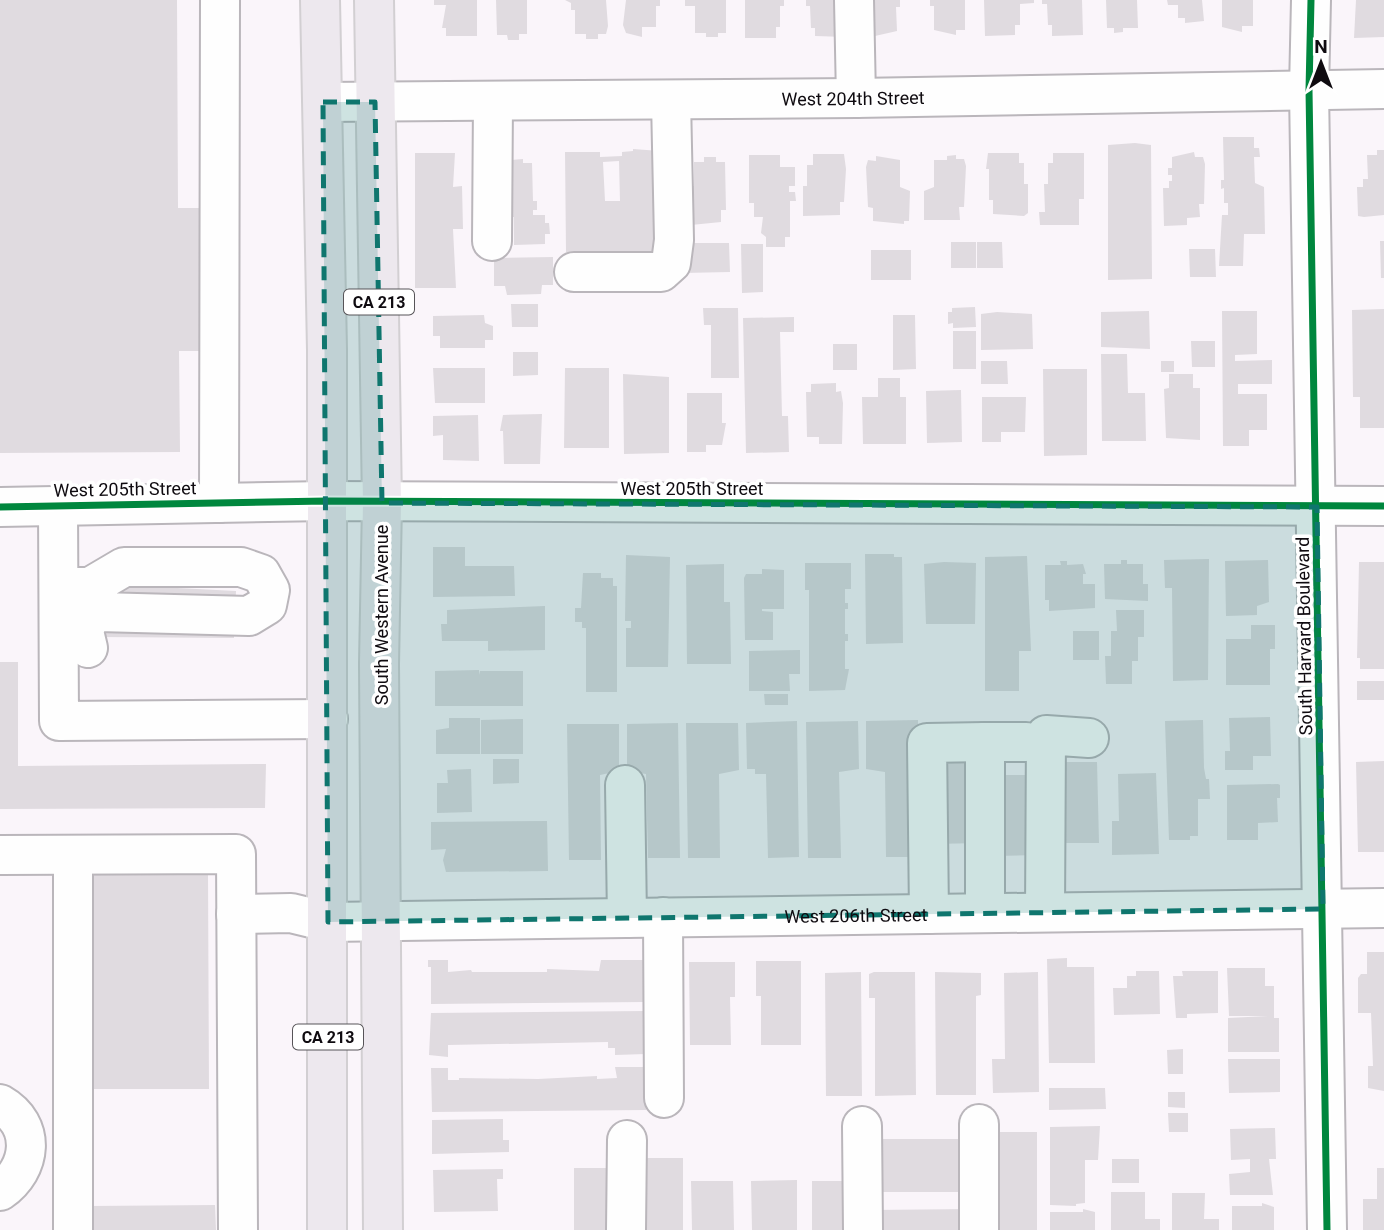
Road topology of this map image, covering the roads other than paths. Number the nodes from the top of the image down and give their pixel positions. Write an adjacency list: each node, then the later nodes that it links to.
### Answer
1 (220, 0): 16 (street)
2 (320, 0): 11 (main road, CA 213)
3 (374, 0): 12 (main road, South Western Avenue / CA 213)
4 (854, 0): 8 (street)
5 (1311, 0): 7 (street, South Harvard Boulevard)
6 (1384, 89): 7 (street, West 204th Street)
7 (1310, 90): 8 (street, West 204th Street); 20 (street, South Harvard Boulevard)
8 (856, 98): 9 (street, West 204th Street)
9 (671, 100): 10 (street, West 204th Street); 14 (street)
10 (493, 101): 12 (street, West 204th Street); 13 (street)
11 (323, 102): 12 (street, West 204th Street); 15 (main road, CA 213)
12 (375, 102): 17 (main road, South Western Avenue / CA 213)
13 (492, 241)
14 (573, 272)
15 (326, 501): 16 (street, West 205th Street); 17 (street, West 205th Street); 24 (main road, CA 213)
16 (219, 503): 18 (street, West 205th Street)
17 (382, 503): 20 (street, West 205th Street); 38 (main road, South Western Avenue / CA 213)
18 (58, 506): 21 (street, West 205th Street); 22 (street)
19 (1384, 506): 20 (street, West 205th Street)
20 (1317, 507): 32 (street, South Harvard Boulevard)
21 (0, 508)
22 (59, 587): 23 (street); 24 (street)
23 (88, 648)
24 (328, 719): 39 (main road, CA 213)
25 (1089, 738): 33 (street)
26 (985, 742): 27 (street); 34 (street); 36 (street)
27 (1026, 742)
28 (625, 785): 37 (street)
29 (0, 855): 30 (street)
30 (73, 855): 35 (street); 45 (street)
31 (1384, 908): 32 (street, West 206th Street)
32 (1323, 909): 33 (street, West 206th Street); 55 (street, South Harvard Boulevard)
33 (1045, 912): 34 (street, West 206th Street)
34 (985, 913): 36 (street, West 206th Street)
35 (236, 914): 39 (street, West 206th Street); 49 (street)
36 (929, 914): 37 (street, West 206th Street)
37 (645, 917): 38 (street, West 206th Street); 40 (street)
38 (383, 921): 39 (street, West 206th Street); 51 (main road, South Western Avenue / CA 213)
39 (328, 922): 50 (main road, CA 213)
40 (664, 1098)
41 (0, 1104): 46 (street)
42 (979, 1124): 54 (street)
43 (862, 1126): 53 (street)
44 (627, 1140): 52 (street)
45 (73, 1151): 46 (street); 48 (street)
46 (27, 1153): 47 (street)
47 (0, 1191)
48 (73, 1230)
49 (238, 1230)
50 (327, 1230)
51 (383, 1230)
52 (626, 1230)
53 (863, 1230)
54 (979, 1230)
55 (1327, 1230)

